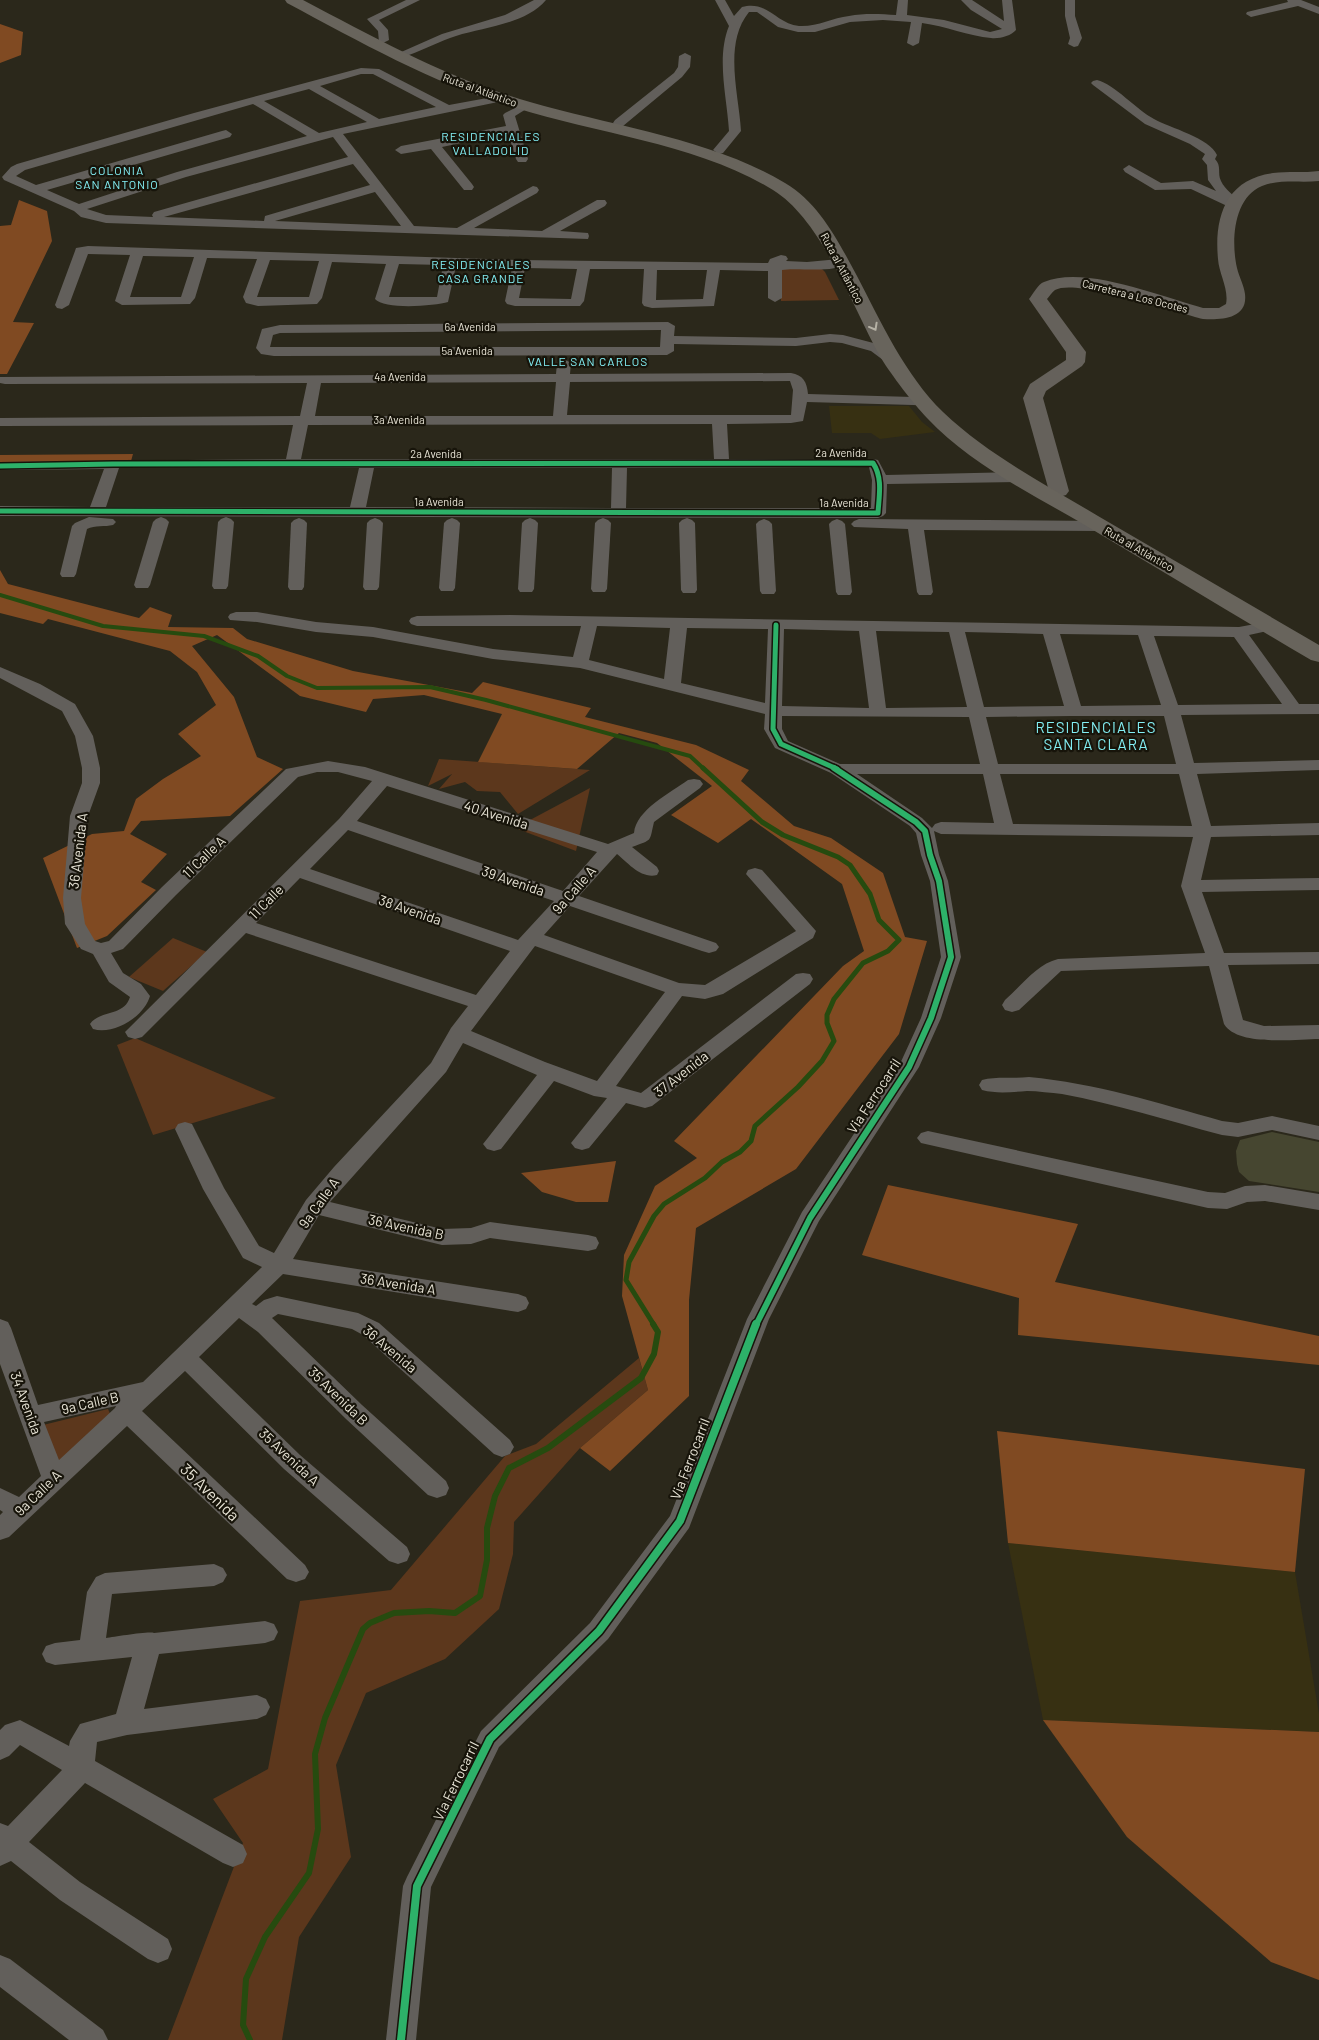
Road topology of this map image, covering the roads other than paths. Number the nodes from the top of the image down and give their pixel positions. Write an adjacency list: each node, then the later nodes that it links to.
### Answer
1 (292, 0): 24 (highway, Ruta al Atlántico)
2 (306, 0): 17 (highway, Ruta al Atlántico)
3 (416, 0): 17 (street)
4 (540, 0): 20 (street)
5 (720, 0): 15 (street)
6 (904, 0): 13 (street)
7 (966, 0): 16 (street)
8 (1007, 0): 16 (street)
9 (1070, 0): 19 (street)
10 (1294, 1): 11 (street); 12 (street)
11 (1319, 11)
12 (1251, 14)
13 (900, 18): 14 (street); 15 (street)
14 (917, 19): 16 (street); 18 (street)
15 (734, 25): 38 (street)
16 (1011, 30)
17 (383, 40): 20 (highway, Ruta al Atlántico)
18 (913, 43)
19 (1074, 44)
20 (405, 52): 31 (highway, Ruta al Atlántico)
21 (685, 56): 31 (street)
22 (1097, 83): 55 (street)
23 (311, 85): 25 (street); 27 (street); 29 (street)
24 (498, 98): 26 (highway, Ruta al Atlántico); 27 (street)
25 (255, 100): 28 (street); 33 (street)
26 (528, 107): 30 (street); 74 (highway, Ruta al Atlántico)
27 (447, 108): 29 (street)
28 (198, 115): 34 (street); 35 (street)
29 (378, 123): 32 (street)
30 (511, 123): 36 (street); 42 (street)
31 (619, 123): 38 (highway, Ruta al Atlántico)
32 (335, 132): 33 (street); 41 (street)
33 (316, 136): 39 (street)
34 (234, 138): 39 (street); 40 (street)
35 (115, 139): 40 (street); 49 (street)
36 (434, 146): 37 (street); 48 (street)
37 (401, 150)
38 (719, 150): 74 (highway, Ruta al Atlántico)
39 (257, 153): 43 (street)
40 (138, 158): 46 (street); 49 (street)
41 (356, 159): 47 (street); 51 (street)
42 (522, 159)
43 (202, 168): 46 (street); 51 (street)
44 (1129, 170): 55 (street)
45 (1319, 176): 55 (main road)
46 (169, 177): 52 (street)
47 (378, 187): 58 (street); 59 (street)
48 (468, 187)
49 (35, 189): 53 (street)
50 (534, 190): 60 (street)
51 (236, 193): 57 (street)
52 (108, 197): 53 (street); 56 (street)
53 (58, 200): 56 (street)
54 (601, 203): 61 (street)
55 (1234, 203): 102 (main road, Carretera a Los Ocotes)
56 (78, 208): 57 (street)
57 (140, 221): 58 (street)
58 (251, 225): 59 (street)
59 (410, 229): 60 (street)
60 (460, 231): 61 (street)
61 (546, 234): 62 (street)
62 (583, 236)
63 (138, 251): 64 (street); 64 (street); 76 (street)
64 (202, 253): 65 (street)
65 (265, 255): 66 (street); 66 (street)
66 (327, 257): 67 (street)
67 (394, 260): 68 (street); 68 (street)
68 (450, 261): 69 (street)
69 (519, 264): 70 (street); 70 (street)
70 (584, 265): 71 (street)
71 (651, 267): 72 (street); 72 (street)
72 (714, 268): 73 (street)
73 (774, 268): 74 (street); 75 (street)
74 (850, 274): 84 (highway, Ruta al Atlántico, one-way to 84); 102 (highway, Ruta al Atlántico)
75 (774, 298)
76 (62, 305)
77 (307, 328): 78 (street, 6a Avenida); 80 (street, 6a Avenida); 83 (street)
78 (385, 328): 79 (street, 6a Avenida); 81 (street)
79 (668, 339): 82 (street, 5a Avenida); 84 (street, 5a Avenida)
80 (266, 351): 83 (street, 5a Avenida)
81 (381, 351): 82 (street, 5a Avenida); 83 (street, 5a Avenida)
82 (565, 351): 85 (street)
83 (302, 352)
84 (892, 360): 89 (highway, Ruta al Atlántico)
85 (563, 376): 86 (street, 4a Avenida); 88 (street, 4a Avenida); 91 (street)
86 (315, 378): 87 (street, 4a Avenida); 92 (street)
87 (5, 380)
88 (801, 398): 89 (street); 90 (street, 3a Avenida)
89 (924, 403): 100 (highway, Ruta al Atlántico)
90 (719, 418): 91 (street, 3a Avenida); 98 (street)
91 (560, 419): 92 (street, 3a Avenida)
92 (304, 420): 93 (street, 3a Avenida); 95 (street)
93 (0, 422)
94 (113, 464): 95 (street, 2a Avenida); 99 (street, 2a Avenida); 104 (street)
95 (292, 464): 96 (street, 2a Avenida)
96 (367, 464): 97 (street, 2a Avenida); 105 (street)
97 (620, 464): 98 (street, 2a Avenida); 106 (street)
98 (722, 464): 101 (street, 2a Avenida)
99 (0, 466)
100 (1018, 477): 101 (street); 115 (highway, Ruta al Atlántico)
101 (880, 480): 106 (street, 1a Avenida)
102 (1059, 491): 143 (highway, Ruta al Atlántico)
103 (0, 511): 104 (street, 1a Avenida)
104 (96, 512): 105 (street, 1a Avenida)
105 (357, 512): 106 (street, 1a Avenida)
106 (618, 512)
107 (161, 522): 108 (street); 119 (street); 120 (street)
108 (226, 522): 109 (street); 121 (street)
109 (299, 522): 110 (street); 122 (street)
110 (375, 523): 111 (street); 123 (street)
111 (452, 523): 112 (street); 124 (street)
112 (530, 523): 113 (street); 125 (street)
113 (603, 523): 114 (street); 126 (street)
114 (687, 523): 116 (street); 127 (street)
115 (1095, 523): 118 (street); 138 (highway, Ruta al Atlántico)
116 (764, 524): 117 (street); 128 (street)
117 (837, 524): 118 (street); 129 (street)
118 (915, 524): 130 (street)
119 (68, 574)
120 (142, 585)
121 (220, 586)
122 (296, 587)
123 (372, 587)
124 (447, 588)
125 (526, 589)
126 (600, 589)
127 (688, 590)
128 (768, 591)
129 (844, 592)
130 (925, 592)
131 (236, 617): 144 (street)
132 (495, 620): 133 (street); 134 (street); 144 (street)
133 (417, 621)
134 (590, 623): 135 (street); 146 (street)
135 (679, 624): 136 (street); 148 (street)
136 (776, 625): 137 (street); 151 (street)
137 (867, 626): 139 (street); 155 (street)
138 (1271, 626): 142 (street); 145 (highway, Ruta al Atlántico)
139 (956, 628): 140 (street); 153 (street)
140 (1050, 629): 141 (street); 154 (street)
141 (1144, 630): 142 (street); 152 (street)
142 (1239, 632): 149 (street)
143 (1319, 643)
144 (493, 654): 146 (street)
145 (1319, 655)
146 (580, 662): 148 (street)
147 (0, 672): 178 (street, 36 Avenida A)
148 (672, 685): 151 (street)
149 (1294, 709): 150 (street); 152 (street)
150 (1319, 709)
151 (775, 711): 155 (street); 158 (street)
152 (1171, 711): 154 (street); 159 (street)
153 (977, 712): 154 (street); 155 (street); 160 (street)
154 (1074, 712)
155 (878, 713)
156 (1319, 766): 159 (street)
157 (310, 767): 161 (street, 40 Avenida); 178 (street, 11 Calle A)
158 (837, 769): 160 (street); 229 (street, Via Ferrocarril)
159 (1186, 769): 160 (street); 167 (street)
160 (990, 770): 166 (street)
161 (376, 776): 163 (street, 11 Calle); 168 (street, 40 Avenida)
162 (694, 784): 168 (street)
163 (345, 824): 169 (street, 11 Calle); 174 (street, 39 Avenida)
164 (941, 828): 166 (street)
165 (1319, 829): 167 (street)
166 (1005, 830): 167 (street)
167 (1203, 832): 173 (street)
168 (614, 848): 170 (street); 174 (street, 9a Calle A)
169 (297, 871): 175 (street, 11 Calle); 176 (street, 38 Avenida)
170 (650, 871)
171 (756, 874): 182 (street, 38 Avenida)
172 (1319, 884): 173 (street)
173 (1190, 886): 180 (street)
174 (566, 899): 176 (street, 9a Calle A); 177 (street, 39 Avenida)
175 (243, 925): 183 (street); 186 (street, 11 Calle)
176 (527, 943): 182 (street, 38 Avenida); 183 (street, 9a Calle A)
177 (709, 947)
178 (100, 950): 185 (street, 36 Avenida A)
179 (1319, 958): 180 (street)
180 (1217, 959): 184 (street); 187 (street)
181 (803, 979): 191 (street, 37 Avenida)
182 (677, 989): 191 (street)
183 (480, 1003): 188 (street, 9a Calle A)
184 (1012, 1005)
185 (100, 1024)
186 (134, 1032)
187 (1319, 1032)
188 (458, 1033): 189 (street, 37 Avenida); 198 (street, 9a Calle A)
189 (549, 1073): 191 (street, 37 Avenida); 196 (street)
190 (989, 1085): 193 (street)
191 (611, 1093): 195 (street)
192 (185, 1129): 200 (street)
193 (1319, 1133)
194 (928, 1138): 197 (street)
195 (582, 1143)
196 (494, 1144)
197 (1319, 1202)
198 (314, 1206): 199 (street, 36 Avenida B); 200 (street, 9a Calle A)
199 (588, 1243)
200 (278, 1265): 201 (street, 36 Avenida A); 202 (street, 9a Calle A)
201 (518, 1303)
202 (248, 1312): 204 (street, 9a Calle A); 208 (street, 36 Avenida); 210 (street, 35 Avenida B)
203 (0, 1328): 207 (street, 34 Avenida)
204 (184, 1358): 205 (street, 9a Calle A); 213 (street, 35 Avenida A)
205 (150, 1390): 206 (street, 9a Calle A); 207 (street, 9a Calle B)
206 (126, 1410): 209 (street, 9a Calle A); 214 (street, 35 Avenida)
207 (31, 1416): 209 (street, 34 Avenida)
208 (502, 1447)
209 (54, 1478): 211 (street, 9a Calle A)
210 (437, 1488)
211 (10, 1504): 212 (street, 9a Calle A)
212 (0, 1530)
213 (398, 1554)
214 (296, 1572)
215 (214, 1575): 218 (street)
216 (265, 1632): 217 (street)
217 (149, 1642): 218 (street); 221 (street)
218 (91, 1650): 219 (street)
219 (55, 1654)
220 (256, 1706): 221 (street)
221 (127, 1723): 223 (street)
222 (0, 1748): 223 (street)
223 (81, 1769): 224 (street); 225 (street)
224 (3, 1844): 226 (street)
225 (233, 1854)
226 (158, 1949)
227 (0, 1969): 228 (street)
228 (93, 2040)
229 (401, 2040)

